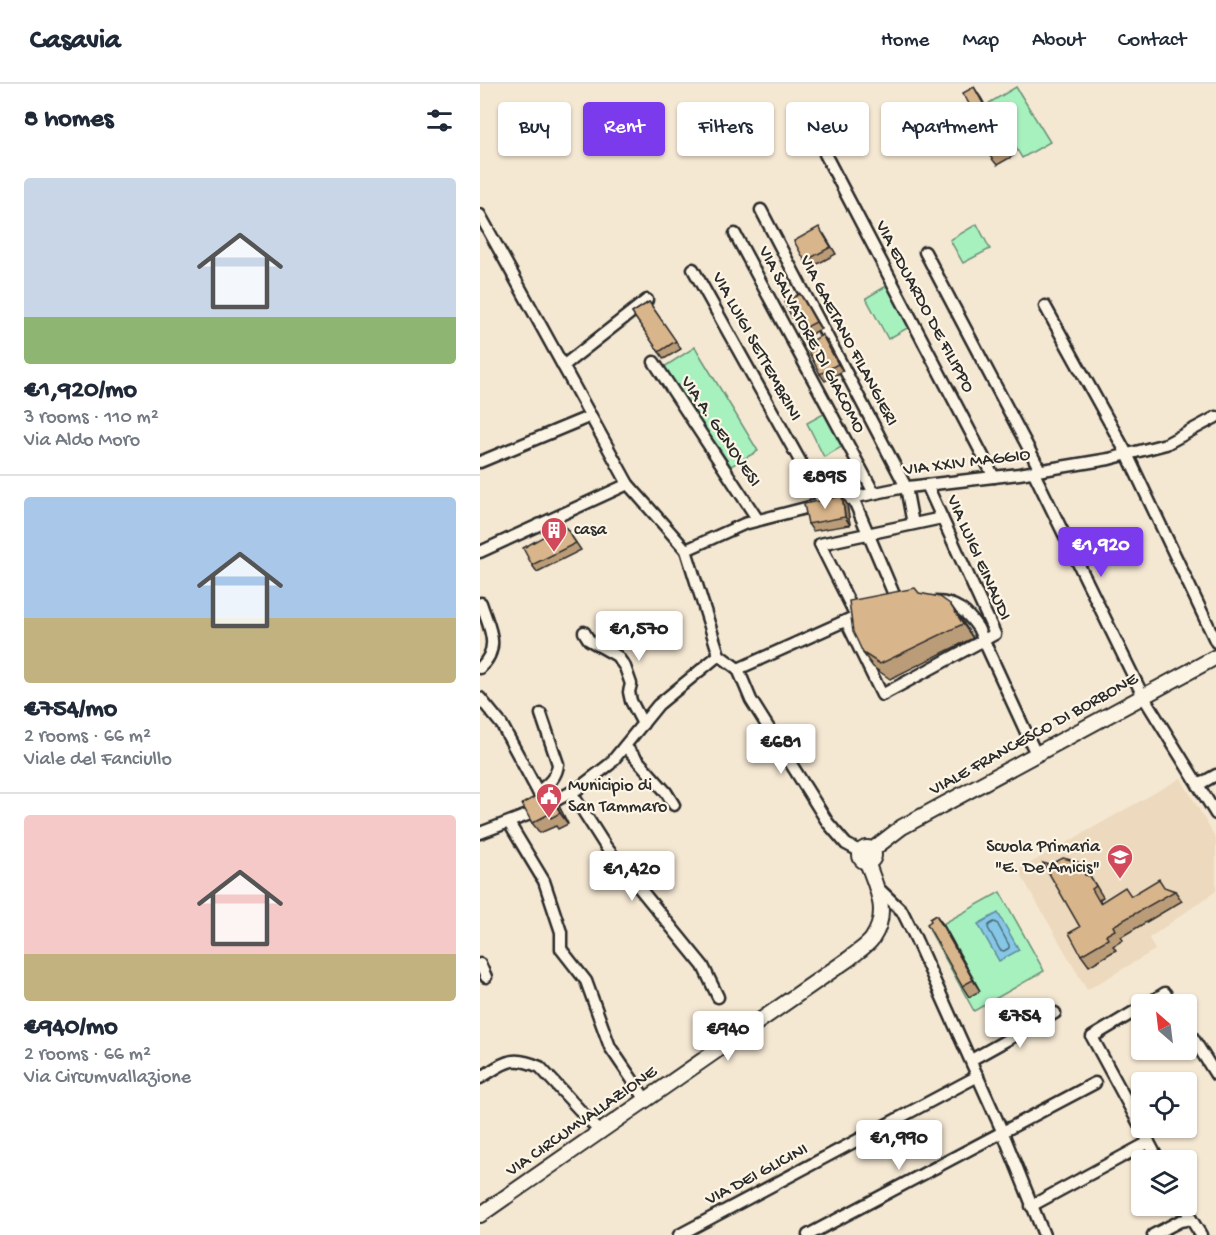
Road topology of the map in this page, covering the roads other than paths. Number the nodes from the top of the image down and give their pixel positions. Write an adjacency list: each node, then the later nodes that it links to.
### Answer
1 (826, 156): 16 (street, VIA EDUARDO DE FILIPPO)
2 (760, 210): 19 (street, VIA GAETANO FILANGIERI)
3 (480, 215): 10 (street)
4 (735, 234): 20 (street, VIA SALVATORE DI GIACOMO)
5 (925, 252): 15 (street)
6 (693, 269): 22 (street, VIA LUIGI SETTEMBRINI)
7 (647, 300): 10 (street)
8 (1045, 306): 13 (street)
9 (654, 362): 24 (street, VIA A. GENOVESI)
10 (563, 366): 11 (street)
11 (591, 416): 14 (street); 17 (street)
12 (1215, 421): 13 (street, VIA XXIV MAGGIO)
13 (1127, 454): 15 (street, VIA XXIV MAGGIO); 34 (street)
14 (480, 462)
15 (1036, 471): 16 (street, VIA XXIV MAGGIO); 39 (street)
16 (994, 477): 18 (street, VIA XXIV MAGGIO)
17 (628, 484): 27 (street); 28 (street)
18 (927, 485): 19 (street, VIA XXIV MAGGIO); 23 (street, VIA LUIGI EINAUDI)
19 (906, 487): 20 (street, VIA XXIV MAGGIO); 25 (street, VIA GAETANO FILANGIERI)
20 (874, 494): 21 (street, VIA XXIV MAGGIO)
21 (853, 498): 22 (street, VIA XXIV MAGGIO); 26 (street)
22 (824, 504): 24 (street, VIA XXIV MAGGIO)
23 (942, 518): 25 (street); 33 (street, VIA LUIGI EINAUDI)
24 (758, 520): 27 (street, VIA XXIV MAGGIO)
25 (913, 524): 26 (street)
26 (868, 534): 30 (street); 31 (street)
27 (686, 550): 35 (street)
28 (480, 552)
29 (481, 603): 37 (street)
30 (889, 609): 31 (street); 33 (street)
31 (851, 619): 33 (street); 38 (street)
32 (584, 632): 42 (street)
33 (984, 640): 44 (street)
34 (1216, 642)
35 (719, 655): 38 (street); 42 (street)
36 (1216, 657): 39 (street, VIALE FRANCESCO DI BORBONE)
37 (480, 668)
38 (738, 669): 54 (street)
39 (1143, 696): 44 (street, VIALE FRANCESCO DI BORBONE); 46 (street)
40 (480, 698): 47 (street)
41 (542, 714): 47 (street)
42 (643, 724): 43 (street)
43 (625, 746): 48 (street); 49 (street)
44 (1036, 754): 54 (street, VIALE FRANCESCO DI BORBONE)
45 (1216, 774): 46 (street)
46 (1198, 784): 51 (street)
47 (538, 792): 50 (street)
48 (571, 792): 50 (street); 58 (street)
49 (674, 805)
50 (545, 806): 52 (street)
51 (1216, 814)
52 (509, 823): 53 (street); 67 (street)
53 (480, 833)
54 (867, 855): 55 (street, VIA CIRCUMVALLAZIONE)
55 (875, 885): 62 (street); 67 (street, VIA CIRCUMVALLAZIONE)
56 (480, 964): 57 (street)
57 (486, 978)
58 (718, 997)
59 (1055, 1013): 62 (street)
60 (1131, 1014): 70 (street)
61 (1197, 1044): 63 (street)
62 (971, 1060): 64 (street)
63 (1216, 1074)
64 (978, 1076): 69 (street); 76 (street, VIA DEI GLICINI)
65 (480, 1078): 68 (street)
66 (1095, 1083): 69 (street)
67 (646, 1100): 68 (street, VIA CIRCUMVALLAZIONE)
68 (600, 1132): 73 (street, VIA CIRCUMVALLAZIONE)
69 (1003, 1132): 72 (street); 77 (street)
70 (1149, 1142): 71 (street); 72 (street)
71 (1153, 1150)
72 (1031, 1206): 78 (street)
73 (480, 1215)
74 (1189, 1216): 75 (street)
75 (1191, 1220): 79 (street); 80 (street)
76 (679, 1235)
77 (808, 1235)
78 (1044, 1235)
79 (1153, 1235)
80 (1201, 1235)

